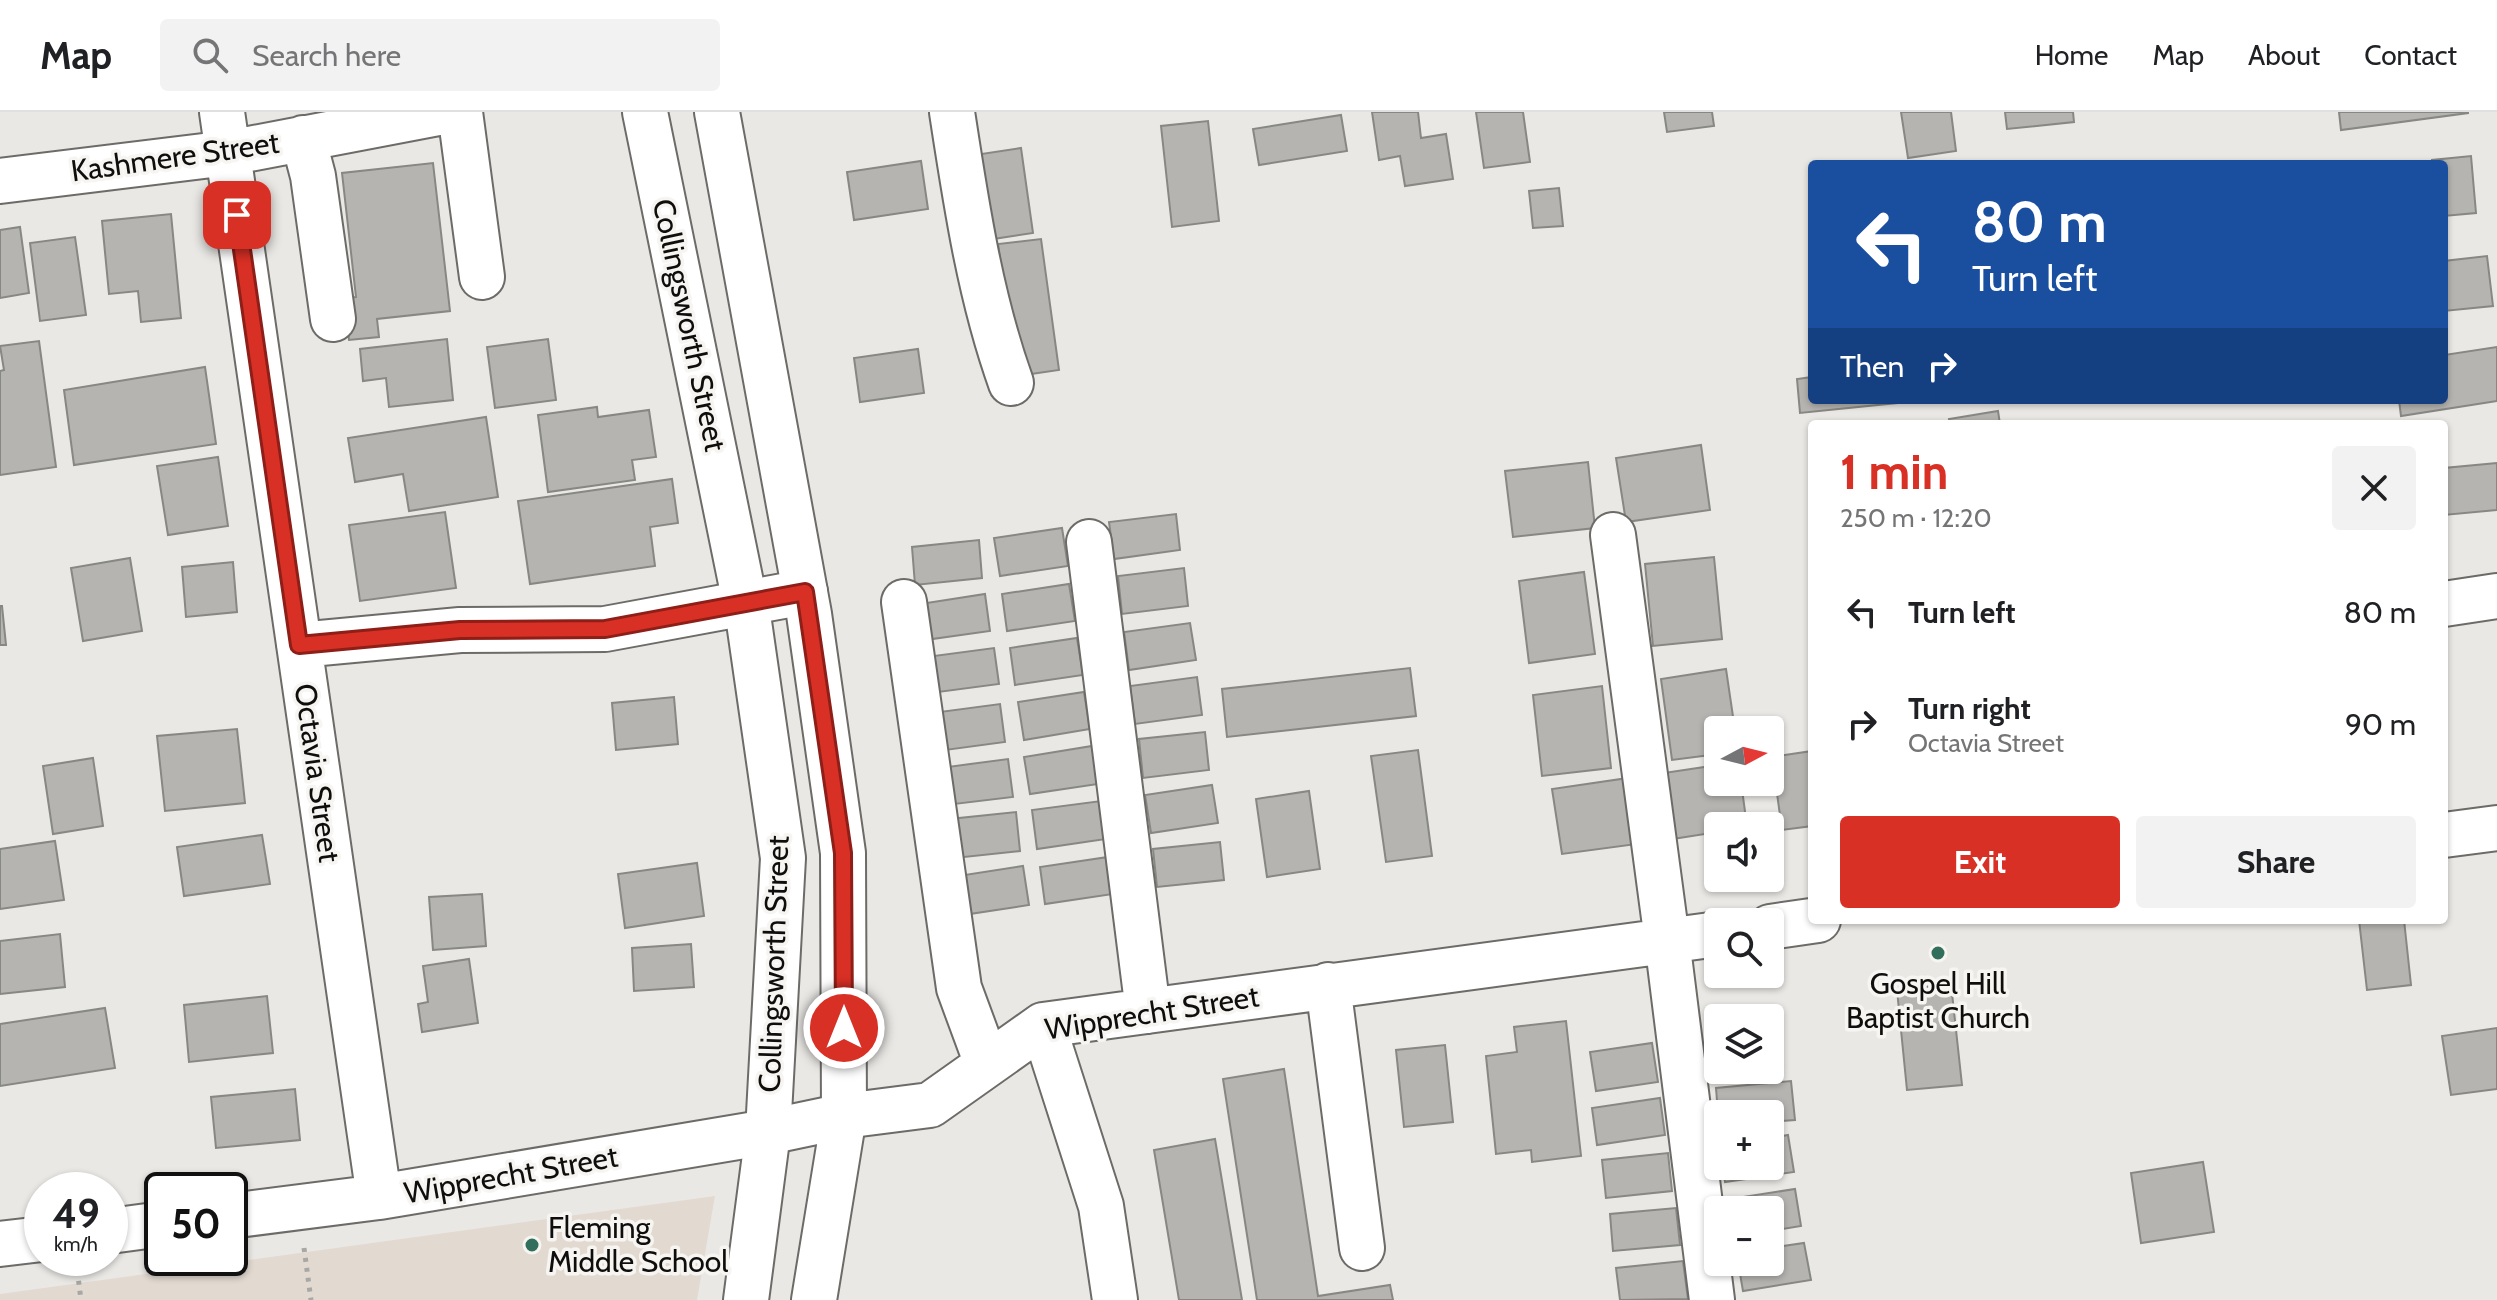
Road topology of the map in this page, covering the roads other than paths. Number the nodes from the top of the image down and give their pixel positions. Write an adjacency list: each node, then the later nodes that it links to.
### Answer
1 (444, 112): 7 (street, Kashmere Street)
2 (460, 112): 9 (street)
3 (645, 112): 18 (street, Collingsworth Street)
4 (717, 112): 14 (street, Collingsworth Street)
5 (952, 112): 11 (street)
6 (225, 132): 7 (street, Kashmere Street); 8 (street, Kashmere Street); 19 (street, Octavia Street)
7 (303, 138): 10 (street)
8 (0, 181)
9 (482, 277)
10 (333, 319)
11 (1011, 383)
12 (1613, 535): 25 (street)
13 (1089, 542): 27 (street)
14 (805, 592): 18 (street); 30 (street, Collingsworth Street)
15 (2497, 596): 17 (street)
16 (904, 602): 29 (street)
17 (2448, 603)
18 (746, 604): 19 (street); 31 (street, Collingsworth Street)
19 (299, 645): 32 (street, Octavia Street)
20 (2497, 828): 21 (street)
21 (2448, 834)
22 (1808, 921): 23 (street)
23 (1784, 925)
24 (1704, 936): 25 (street, Wipprecht Street)
25 (1667, 940): 26 (street, Wipprecht Street); 40 (street)
26 (1328, 985): 27 (street, Wipprecht Street); 36 (street)
27 (1148, 1011): 28 (street, Wipprecht Street)
28 (1043, 1025): 29 (street, Wipprecht Street); 39 (street)
29 (987, 1064): 30 (street, Wipprecht Street)
30 (844, 1116): 31 (street, Wipprecht Street); 38 (street, Collingsworth Street)
31 (768, 1132): 32 (street, Wipprecht Street); 37 (street, Collingsworth Street)
32 (379, 1197): 33 (street, Wipprecht Street)
33 (248, 1214)
34 (24, 1241): 35 (street)
35 (0, 1244)
36 (1362, 1248)
37 (746, 1300)
38 (814, 1300)
39 (1115, 1300)
40 (1712, 1300)

